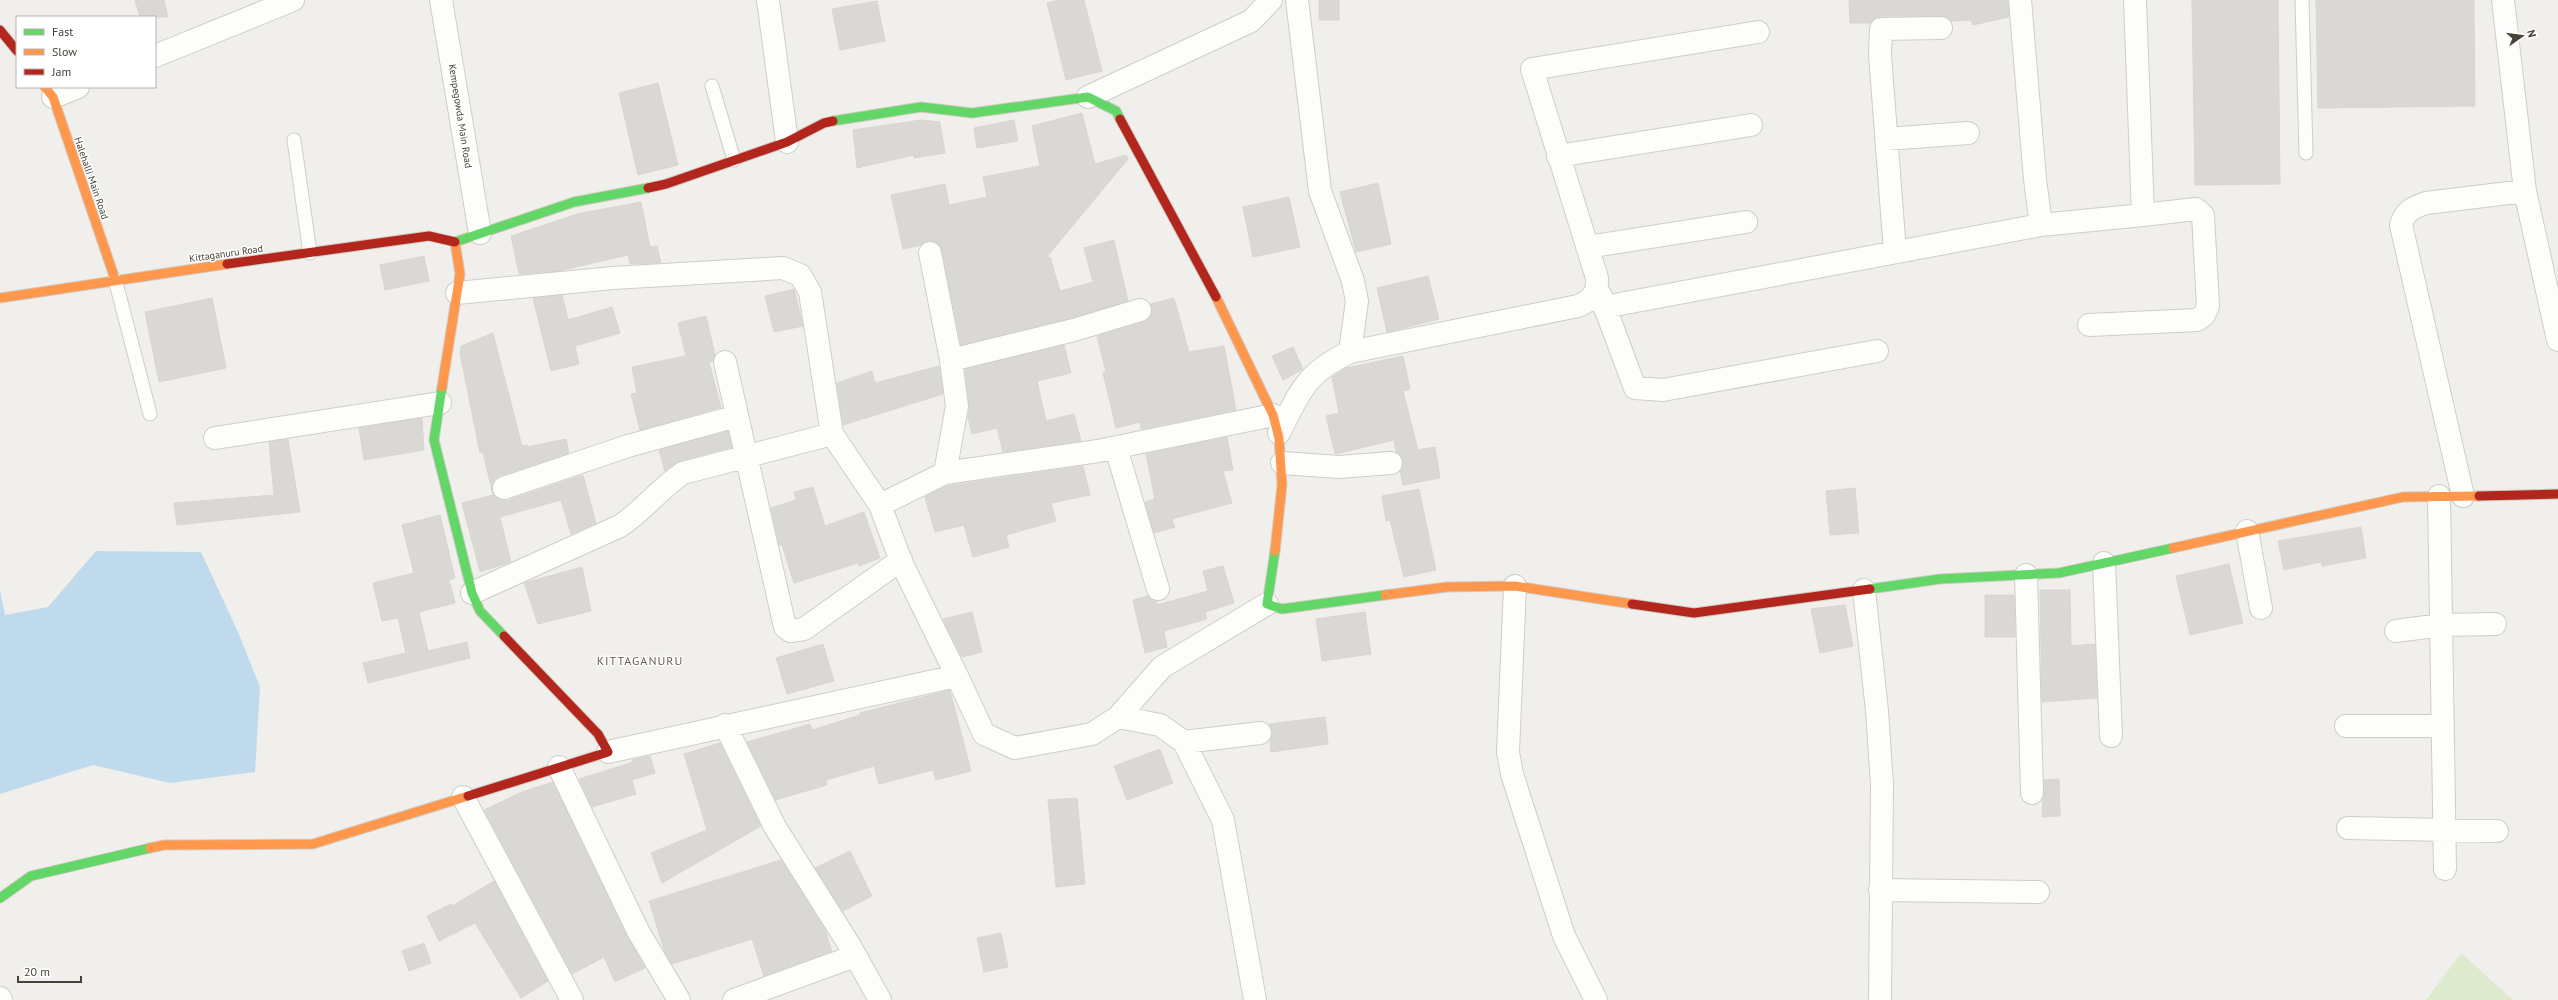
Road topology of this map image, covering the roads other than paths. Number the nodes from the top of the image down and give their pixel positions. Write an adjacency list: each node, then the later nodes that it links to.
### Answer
1 (293, 0): 14 (street)
2 (441, 0): 31 (street, Kempegowda Main Road)
3 (768, 0): 23 (street)
4 (1271, 0): 18 (street)
5 (1297, 0): 45 (street)
6 (2020, 0): 30 (street)
7 (2135, 0): 28 (street)
8 (2302, 0): 24 (lane)
9 (2503, 0): 27 (street)
10 (1941, 28): 21 (street)
11 (0, 30): 13 (street)
12 (1758, 32): 25 (street)
13 (16, 50)
14 (156, 56)
15 (712, 86): 26 (lane)
16 (72, 88): 17 (street)
17 (49, 92): 37 (street, Halehalli Main Road)
18 (1088, 97): 23 (street); 51 (street)
19 (1752, 125): 25 (street)
20 (1968, 133): 21 (street)
21 (1886, 139): 35 (street)
22 (294, 140): 34 (lane)
23 (787, 142): 26 (street)
24 (2306, 153)
25 (1558, 156): 33 (street)
26 (734, 160): 31 (street)
27 (2525, 191): 43 (street); 62 (street)
28 (2143, 214): 30 (street); 42 (street)
29 (1746, 222): 33 (street)
30 (2041, 225): 35 (street)
31 (480, 233): 32 (street)
32 (455, 242): 34 (street, Kittaganuru Road); 38 (street)
33 (1587, 247): 39 (street)
34 (310, 252): 37 (street, Kittaganuru Road)
35 (1895, 252): 39 (street)
36 (930, 253): 46 (street)
37 (115, 279): 40 (street, Kittaganuru Road); 49 (lane)
38 (457, 293): 48 (street); 52 (street)
39 (1601, 297): 44 (street); 45 (street)
40 (0, 298)
41 (1140, 310): 46 (street)
42 (2089, 324)
43 (2558, 340)
44 (1877, 351)
45 (1350, 352): 51 (street)
46 (951, 360): 58 (street)
47 (725, 362): 50 (street)
48 (440, 403): 53 (street); 71 (street)
49 (150, 414)
50 (737, 416): 55 (street); 59 (street)
51 (1276, 424): 54 (street); 56 (street)
52 (832, 434): 55 (street); 63 (street)
53 (215, 438)
54 (1116, 448): 58 (street); 69 (street)
55 (744, 456): 65 (street); 71 (street)
56 (1282, 463): 57 (street); 72 (street)
57 (1391, 463)
58 (945, 473): 63 (street)
59 (504, 488)
60 (2558, 494): 62 (street)
61 (2439, 496): 62 (street); 64 (street); 75 (street)
62 (2463, 496)
63 (880, 505): 65 (street)
64 (2247, 531): 66 (street); 73 (street)
65 (900, 560): 77 (street)
66 (2104, 563): 67 (street); 83 (street)
67 (2026, 575): 70 (street); 87 (street)
68 (1515, 586): 70 (street); 72 (street); 102 (street)
69 (1158, 589)
70 (1864, 590): 93 (street)
71 (472, 593): 85 (street)
72 (1267, 604): 78 (street)
73 (2261, 608)
74 (2495, 624): 75 (street)
75 (2441, 625): 76 (street); 81 (street)
76 (2396, 630)
77 (957, 676): 78 (street); 79 (street)
78 (1118, 716): 84 (street)
79 (725, 725): 85 (street); 96 (street)
80 (2346, 726): 81 (street)
81 (2443, 726): 90 (street)
82 (1260, 733): 84 (street)
83 (2111, 736)
84 (1184, 742): 101 (street)
85 (608, 752): 86 (street)
86 (559, 767): 88 (street); 98 (street)
87 (2032, 793)
88 (463, 797): 95 (street); 97 (street)
89 (2348, 828): 90 (street)
90 (2444, 829): 91 (street); 92 (street)
91 (2496, 831)
92 (2445, 869)
93 (1880, 890): 94 (street); 103 (street)
94 (2038, 892)
95 (0, 898)
96 (855, 956): 99 (street); 100 (street)
97 (572, 1000)
98 (679, 1000)
99 (734, 1000)
100 (880, 1000)
101 (1255, 1000)
102 (1596, 1000)
103 (1880, 1000)

